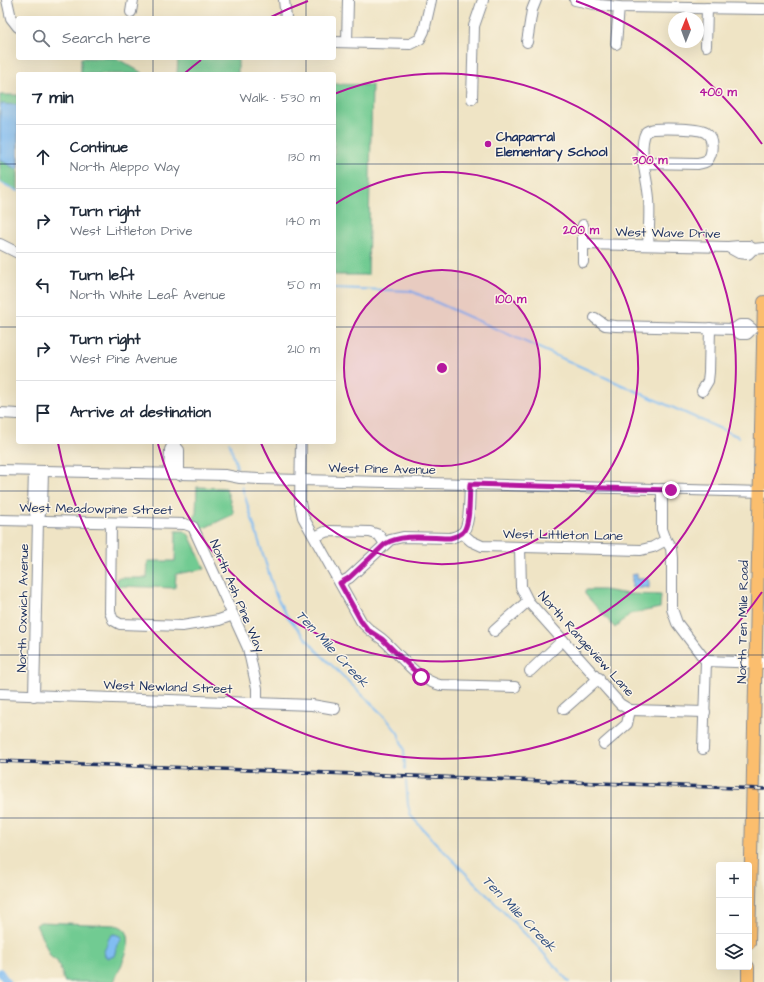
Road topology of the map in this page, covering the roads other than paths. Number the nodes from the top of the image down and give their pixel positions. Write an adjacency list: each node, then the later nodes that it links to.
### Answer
1 (7, 0): 15 (street)
2 (133, 0): 13 (street)
3 (284, 0): 14 (street)
4 (348, 0): 17 (street)
5 (431, 0): 17 (street)
6 (483, 0): 21 (street)
7 (536, 0): 18 (street)
8 (575, 0): 10 (street)
9 (672, 4): 10 (street); 11 (street)
10 (619, 6): 19 (street)
11 (707, 8): 12 (street); 20 (street)
12 (764, 9)
13 (131, 12)
14 (286, 16)
15 (16, 24)
16 (336, 42): 17 (street)
17 (347, 42)
18 (527, 42)
19 (616, 44)
20 (706, 46)
21 (472, 99)
22 (644, 163): 22 (street); 26 (street)
23 (583, 225): 25 (street)
24 (0, 244): 28 (street)
25 (583, 244): 26 (street, West Wave Drive); 29 (street)
26 (648, 245): 27 (street, West Wave Drive)
27 (764, 248)
28 (16, 252)
29 (583, 262)
30 (764, 302): 33 (main road, North Ten Mile Road)
31 (595, 318): 32 (street)
32 (710, 328): 33 (street); 34 (street)
33 (760, 328): 45 (main road, North Ten Mile Road)
34 (702, 391)
35 (0, 413): 36 (street)
36 (16, 414)
37 (173, 444): 41 (street)
38 (301, 444): 42 (street)
39 (0, 470): 40 (street, West Pine Avenue)
40 (38, 471): 41 (street, West Pine Avenue); 47 (street, North Oxwich Avenue)
41 (174, 474): 42 (street, West Pine Avenue)
42 (301, 480): 43 (street, West Pine Avenue); 51 (street)
43 (470, 484): 44 (street, West Pine Avenue); 50 (street)
44 (662, 490): 45 (street, West Pine Avenue); 52 (street)
45 (762, 492): 61 (main road, North Ten Mile Road)
46 (0, 520): 47 (street, West Meadowpine Street)
47 (38, 520): 48 (street, West Meadowpine Street); 66 (street, North Oxwich Avenue)
48 (111, 523): 49 (street, West Meadowpine Street); 57 (street)
49 (190, 526): 57 (street, North Ash Pine Way)
50 (462, 533): 53 (street); 54 (street, West Littleton Lane)
51 (315, 537): 53 (street); 55 (street)
52 (666, 540): 54 (street, West Littleton Lane); 60 (street)
53 (385, 544): 55 (street)
54 (520, 548): 56 (street, North Rangeview Lane)
55 (340, 583): 64 (street)
56 (528, 601): 58 (street); 59 (street, North Rangeview Lane)
57 (233, 615): 67 (street, North Ash Pine Way)
58 (494, 631)
59 (563, 640): 62 (street); 63 (street, North Rangeview Lane)
60 (706, 661): 61 (street); 71 (street)
61 (760, 663): 74 (main road, North Ten Mile Road)
62 (530, 671)
63 (599, 678): 69 (street); 70 (street, North Rangeview Lane)
64 (515, 687)
65 (0, 694): 66 (street, West Newland Street)
66 (34, 696): 67 (street, West Newland Street)
67 (257, 703): 68 (street, West Newland Street)
68 (335, 709)
69 (564, 710)
70 (630, 710): 71 (street); 72 (street)
71 (705, 712): 73 (street)
72 (604, 744)
73 (703, 749)
74 (749, 934)
75 (748, 970): 76 (main road)
76 (748, 982)

